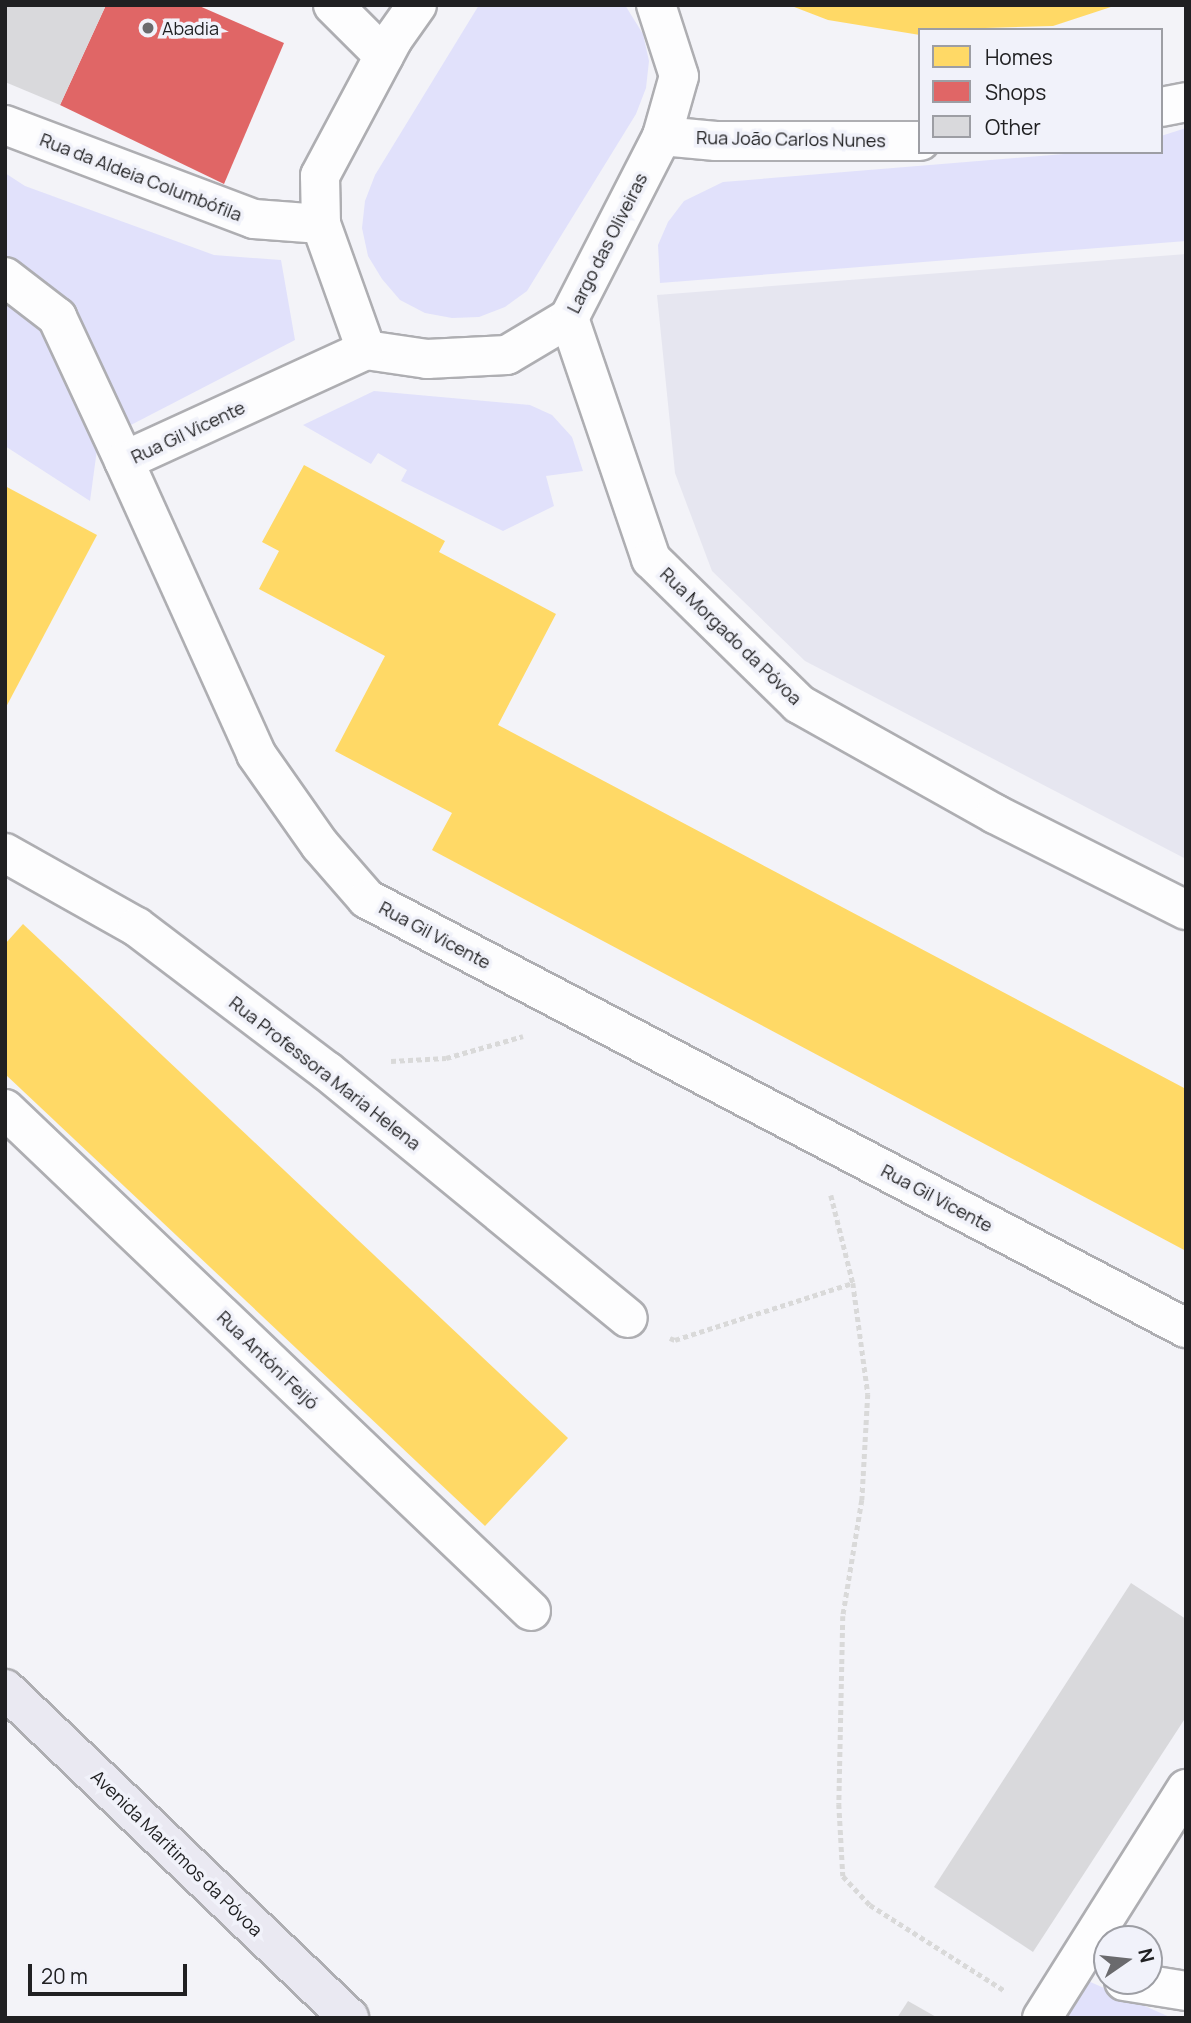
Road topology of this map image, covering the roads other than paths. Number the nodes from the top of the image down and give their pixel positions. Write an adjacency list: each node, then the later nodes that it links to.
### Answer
1 (333, 5): 4 (street)
2 (417, 5): 4 (street)
3 (656, 5): 8 (street, Largo das Oliveiras)
4 (384, 56): 10 (street)
5 (1186, 102): 6 (street)
6 (1163, 107)
7 (5, 125): 10 (street, Rua da Aldeia Columbófila)
8 (662, 136): 9 (street, Rua João Carlos Nunes); 12 (street, Largo das Oliveiras)
9 (918, 141)
10 (321, 224): 13 (street)
11 (5, 277): 14 (street)
12 (569, 318): 13 (street, Largo das Oliveiras); 16 (street, Rua Morgado da Póvoa)
13 (366, 350): 14 (street, Rua Gil Vicente)
14 (124, 461): 19 (street, Rua Gil Vicente)
15 (5, 853): 18 (street, Rua Professora Maria Helena)
16 (1186, 910)
17 (5, 1109): 20 (street, Rua Antóni Feijó)
18 (628, 1318)
19 (1186, 1328)
20 (531, 1611)
21 (5, 1689): 27 (main road, Avenida Marítimos da Póvoa)
22 (1186, 1789): 23 (street)
23 (1089, 1975): 26 (street)
24 (1163, 1987): 25 (street)
25 (1186, 1991)
26 (1043, 2017)
27 (349, 2018)

